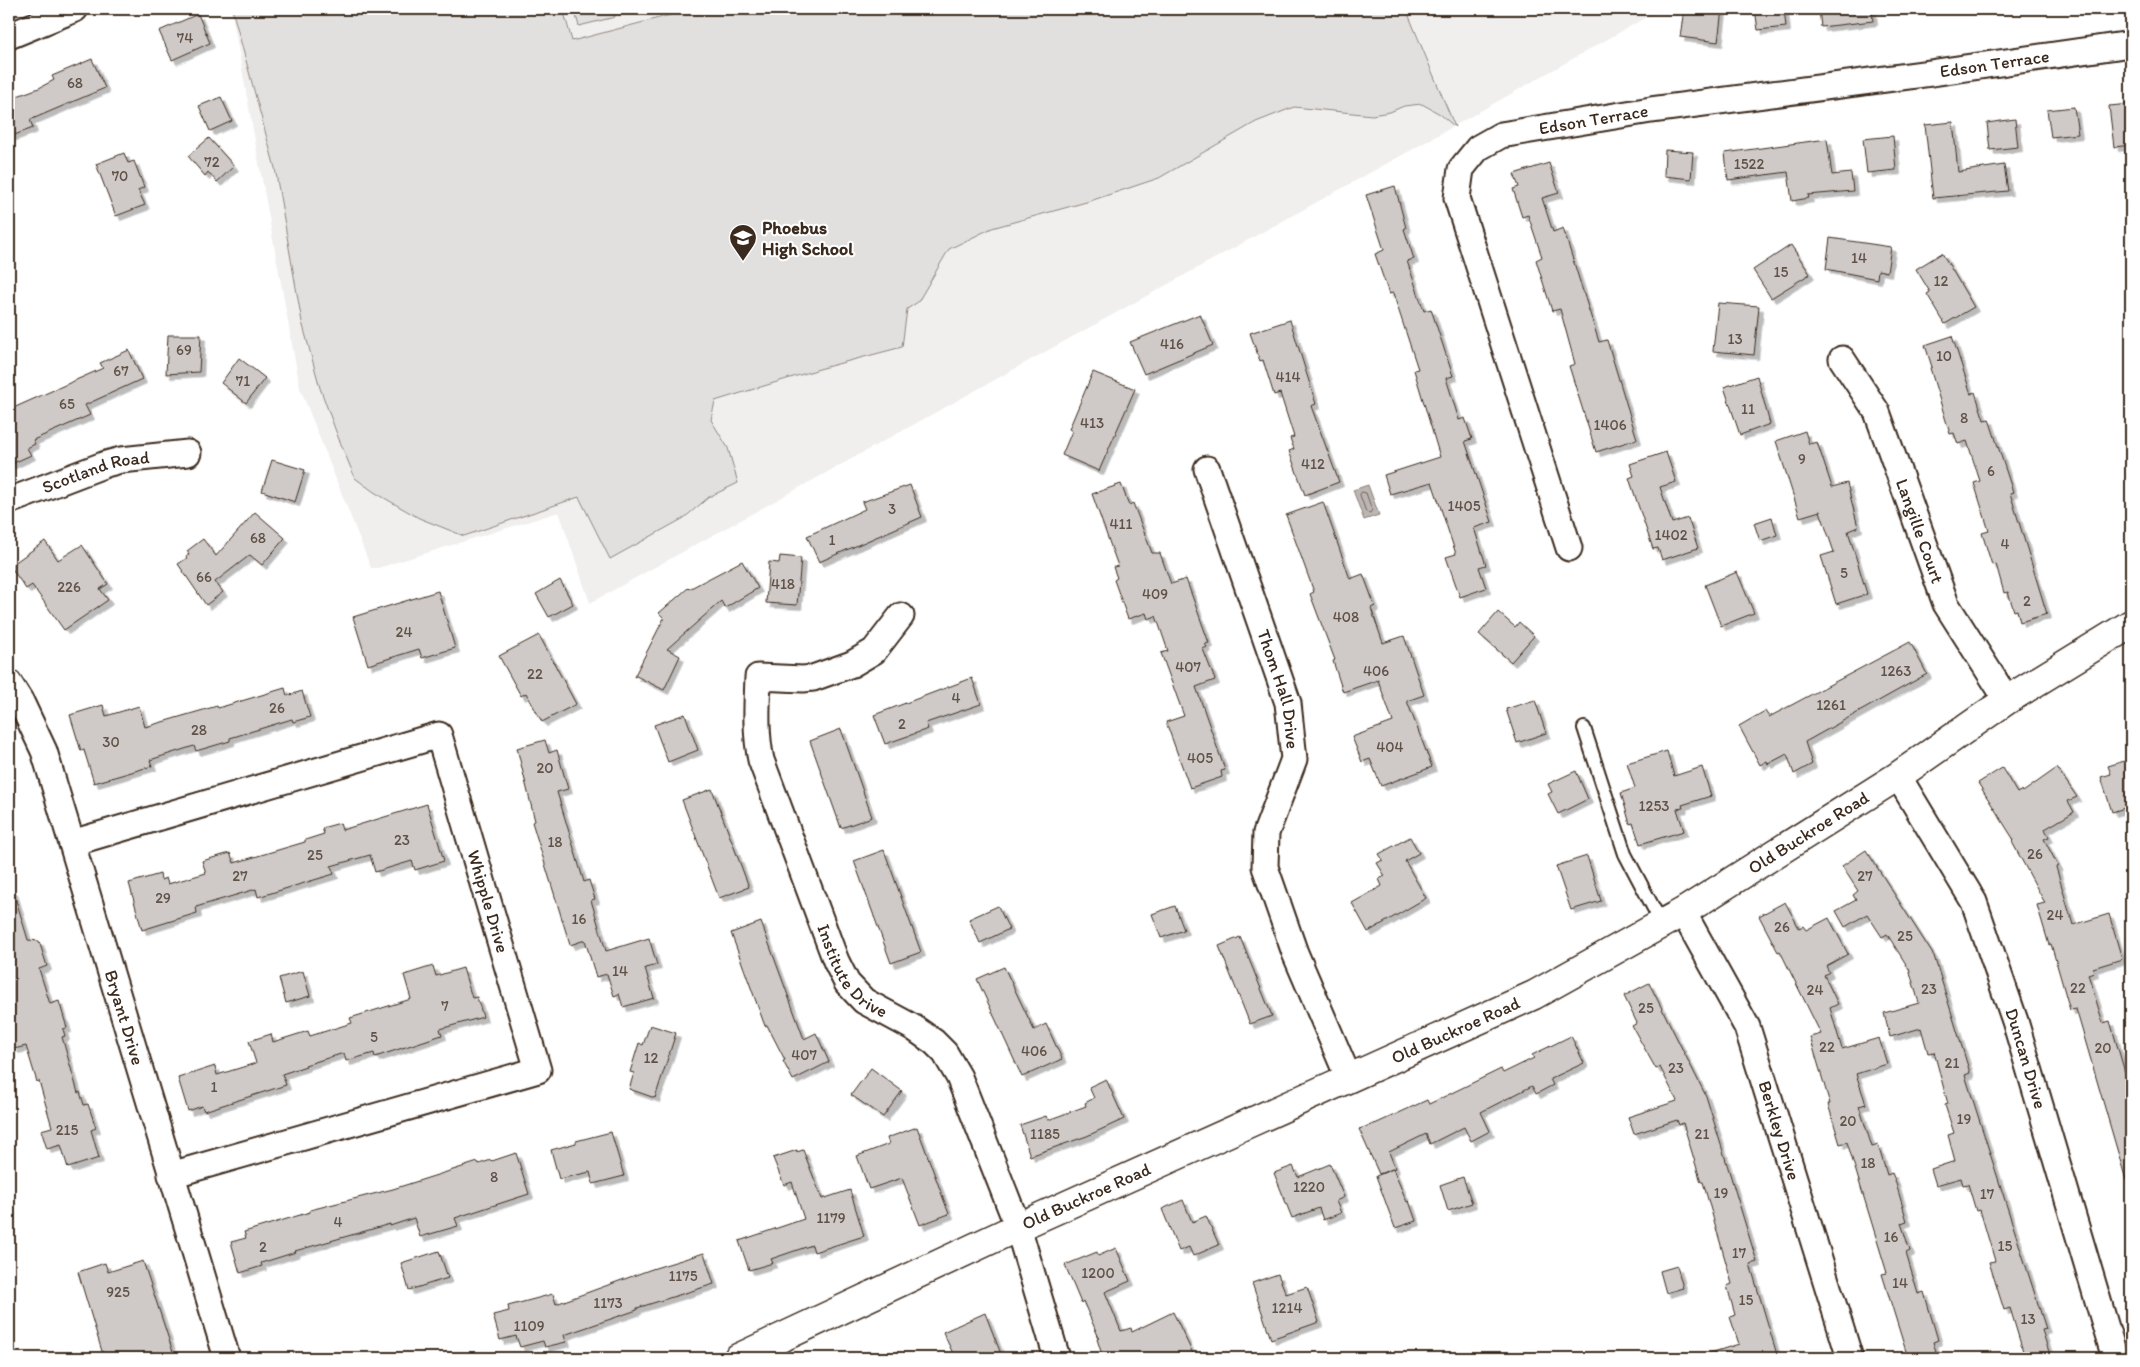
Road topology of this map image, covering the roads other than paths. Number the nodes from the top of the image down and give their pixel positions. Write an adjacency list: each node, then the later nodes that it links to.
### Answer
1 (75, 9): 2 (street)
2 (9, 36)
3 (2131, 44): 8 (street, Edson Terrace)
4 (1842, 359): 12 (street, Langille Court)
5 (188, 453): 7 (street, Scotland Road)
6 (1207, 469): 17 (street, Thom Hall Drive)
7 (9, 501)
8 (1569, 548)
9 (901, 616): 19 (street, Institute Drive)
10 (2131, 624): 12 (street, Old Buckroe Road)
11 (9, 683): 15 (street, Bryant Drive)
12 (2007, 700): 14 (street, Old Buckroe Road)
13 (1584, 728): 16 (lane)
14 (1898, 776): 16 (street, Old Buckroe Road); 24 (street, Duncan Drive)
15 (72, 843): 18 (street, Bryant Drive); 18 (street, Whipple Drive)
16 (1673, 918): 17 (street, Old Buckroe Road); 23 (street, Berkley Drive)
17 (1348, 1078): 19 (street, Old Buckroe Road)
18 (172, 1175): 20 (street, Bryant Drive)
19 (1018, 1227): 21 (street, Old Buckroe Road); 22 (street, Institute Drive)
20 (227, 1358)
21 (738, 1358)
22 (1057, 1358)
23 (1850, 1358)
24 (2115, 1358)

